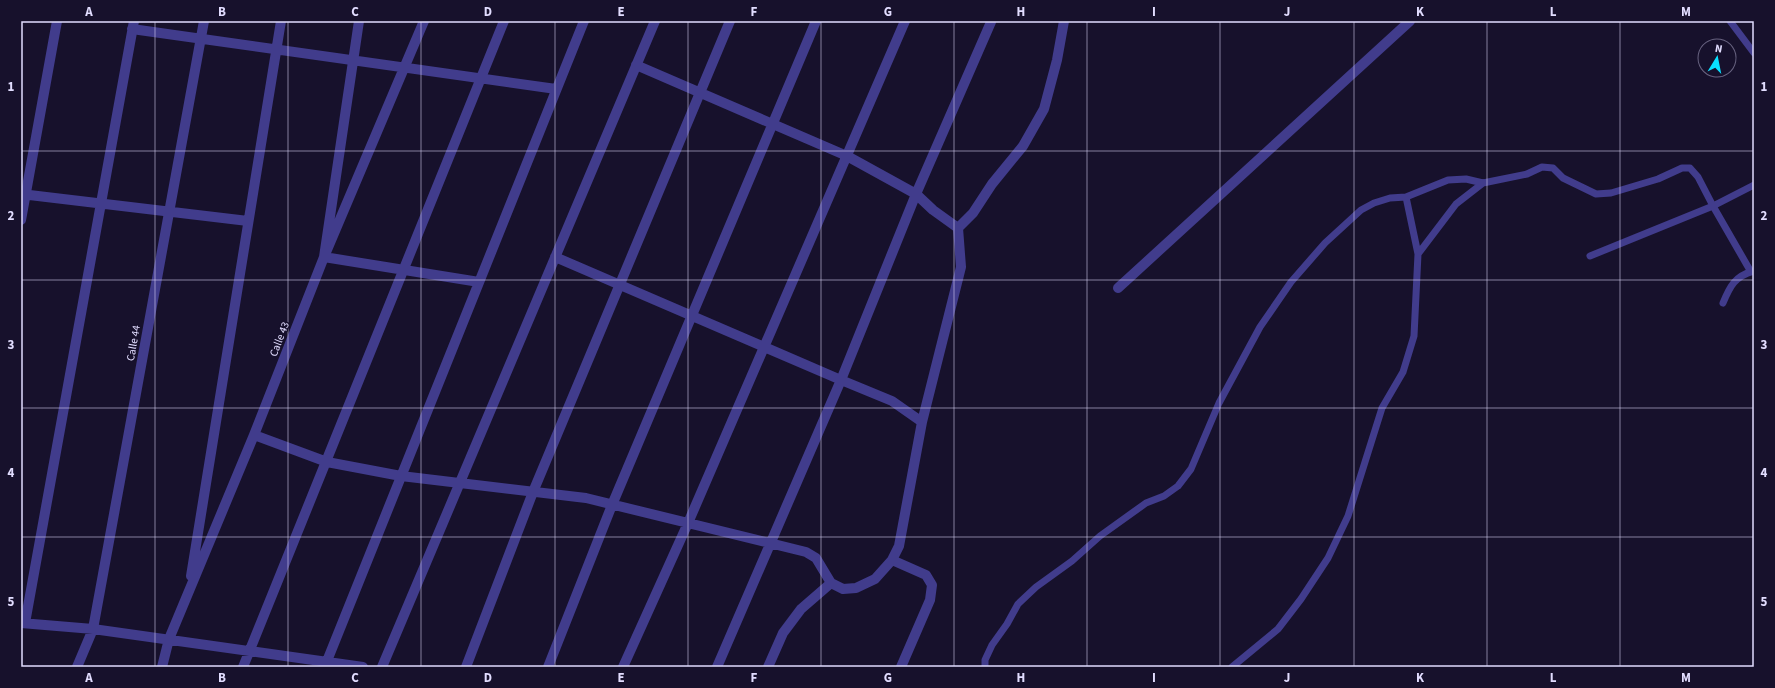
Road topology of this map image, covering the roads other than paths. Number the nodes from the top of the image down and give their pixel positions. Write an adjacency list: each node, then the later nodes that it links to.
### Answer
1 (57, 21): 30 (street)
2 (204, 21): 17 (street, Calle 44)
3 (281, 21): 18 (street)
4 (359, 21): 20 (street)
5 (424, 21): 22 (street, Calle 43)
6 (504, 21): 23 (street)
7 (584, 21): 24 (street)
8 (654, 21): 21 (street)
9 (730, 21): 25 (street)
10 (816, 21): 26 (street)
11 (905, 21): 27 (street)
12 (1064, 21): 38 (street)
13 (1410, 21): 47 (street)
14 (1730, 21): 19 (lane)
15 (991, 22): 31 (street)
16 (133, 25): 17 (street); 33 (street)
17 (200, 39): 18 (street); 35 (street, Calle 44)
18 (276, 50): 20 (street); 37 (street)
19 (1754, 53)
20 (353, 61): 22 (street); 41 (street)
21 (636, 65): 25 (street); 42 (street)
22 (405, 68): 23 (street); 41 (street, Calle 43)
23 (481, 79): 24 (street); 43 (street)
24 (556, 89): 45 (street)
25 (700, 93): 26 (street); 46 (street)
26 (772, 124): 27 (street); 49 (street)
27 (847, 156): 31 (street); 50 (street)
28 (1483, 182): 32 (lane); 34 (lane); 39 (lane)
29 (1754, 185): 34 (lane)
30 (23, 194): 33 (street); 36 (street)
31 (916, 194): 38 (street); 51 (street)
32 (1406, 197): 39 (lane); 80 (lane)
33 (101, 203): 35 (street); 64 (street)
34 (1713, 206): 40 (lane); 44 (lane)
35 (169, 212): 37 (street); 65 (street, Calle 44)
36 (21, 220)
37 (248, 221): 63 (street)
38 (958, 228): 52 (street)
39 (1418, 254): 81 (lane)
40 (1590, 256)
41 (324, 257): 43 (street); 53 (street, Calle 43)
42 (555, 257): 46 (street); 56 (street)
43 (404, 270): 45 (street); 54 (street)
44 (1753, 271): 48 (lane)
45 (479, 282): 55 (street)
46 (620, 285): 49 (street); 57 (street)
47 (1118, 288)
48 (1723, 303)
49 (692, 316): 50 (street); 58 (street)
50 (764, 347): 51 (street); 59 (street)
51 (841, 380): 52 (street); 60 (street)
52 (922, 422): 61 (street)
53 (254, 435): 54 (street); 63 (street, Calle 43)
54 (327, 462): 55 (street); 67 (street)
55 (401, 476): 56 (street); 68 (street)
56 (459, 484): 57 (street); 73 (street)
57 (533, 492): 58 (street); 74 (street)
58 (612, 505): 59 (street); 75 (street)
59 (688, 523): 60 (street); 76 (street)
60 (770, 544): 62 (street); 77 (street)
61 (892, 560): 62 (street); 79 (street)
62 (831, 583): 78 (street)
63 (188, 592): 66 (street, Calle 43)
64 (23, 623): 65 (street)
65 (93, 628): 66 (street); 69 (street, Calle 44)
66 (169, 639): 67 (street); 70 (street, Calle 43)
67 (250, 650): 68 (street); 71 (street)
68 (327, 661): 72 (street)
69 (77, 667)
70 (162, 667)
71 (243, 667)
72 (363, 667)
73 (382, 667)
74 (466, 667)
75 (548, 667)
76 (624, 667)
77 (716, 667)
78 (768, 667)
79 (901, 667)
80 (985, 667)
81 (1232, 667)

